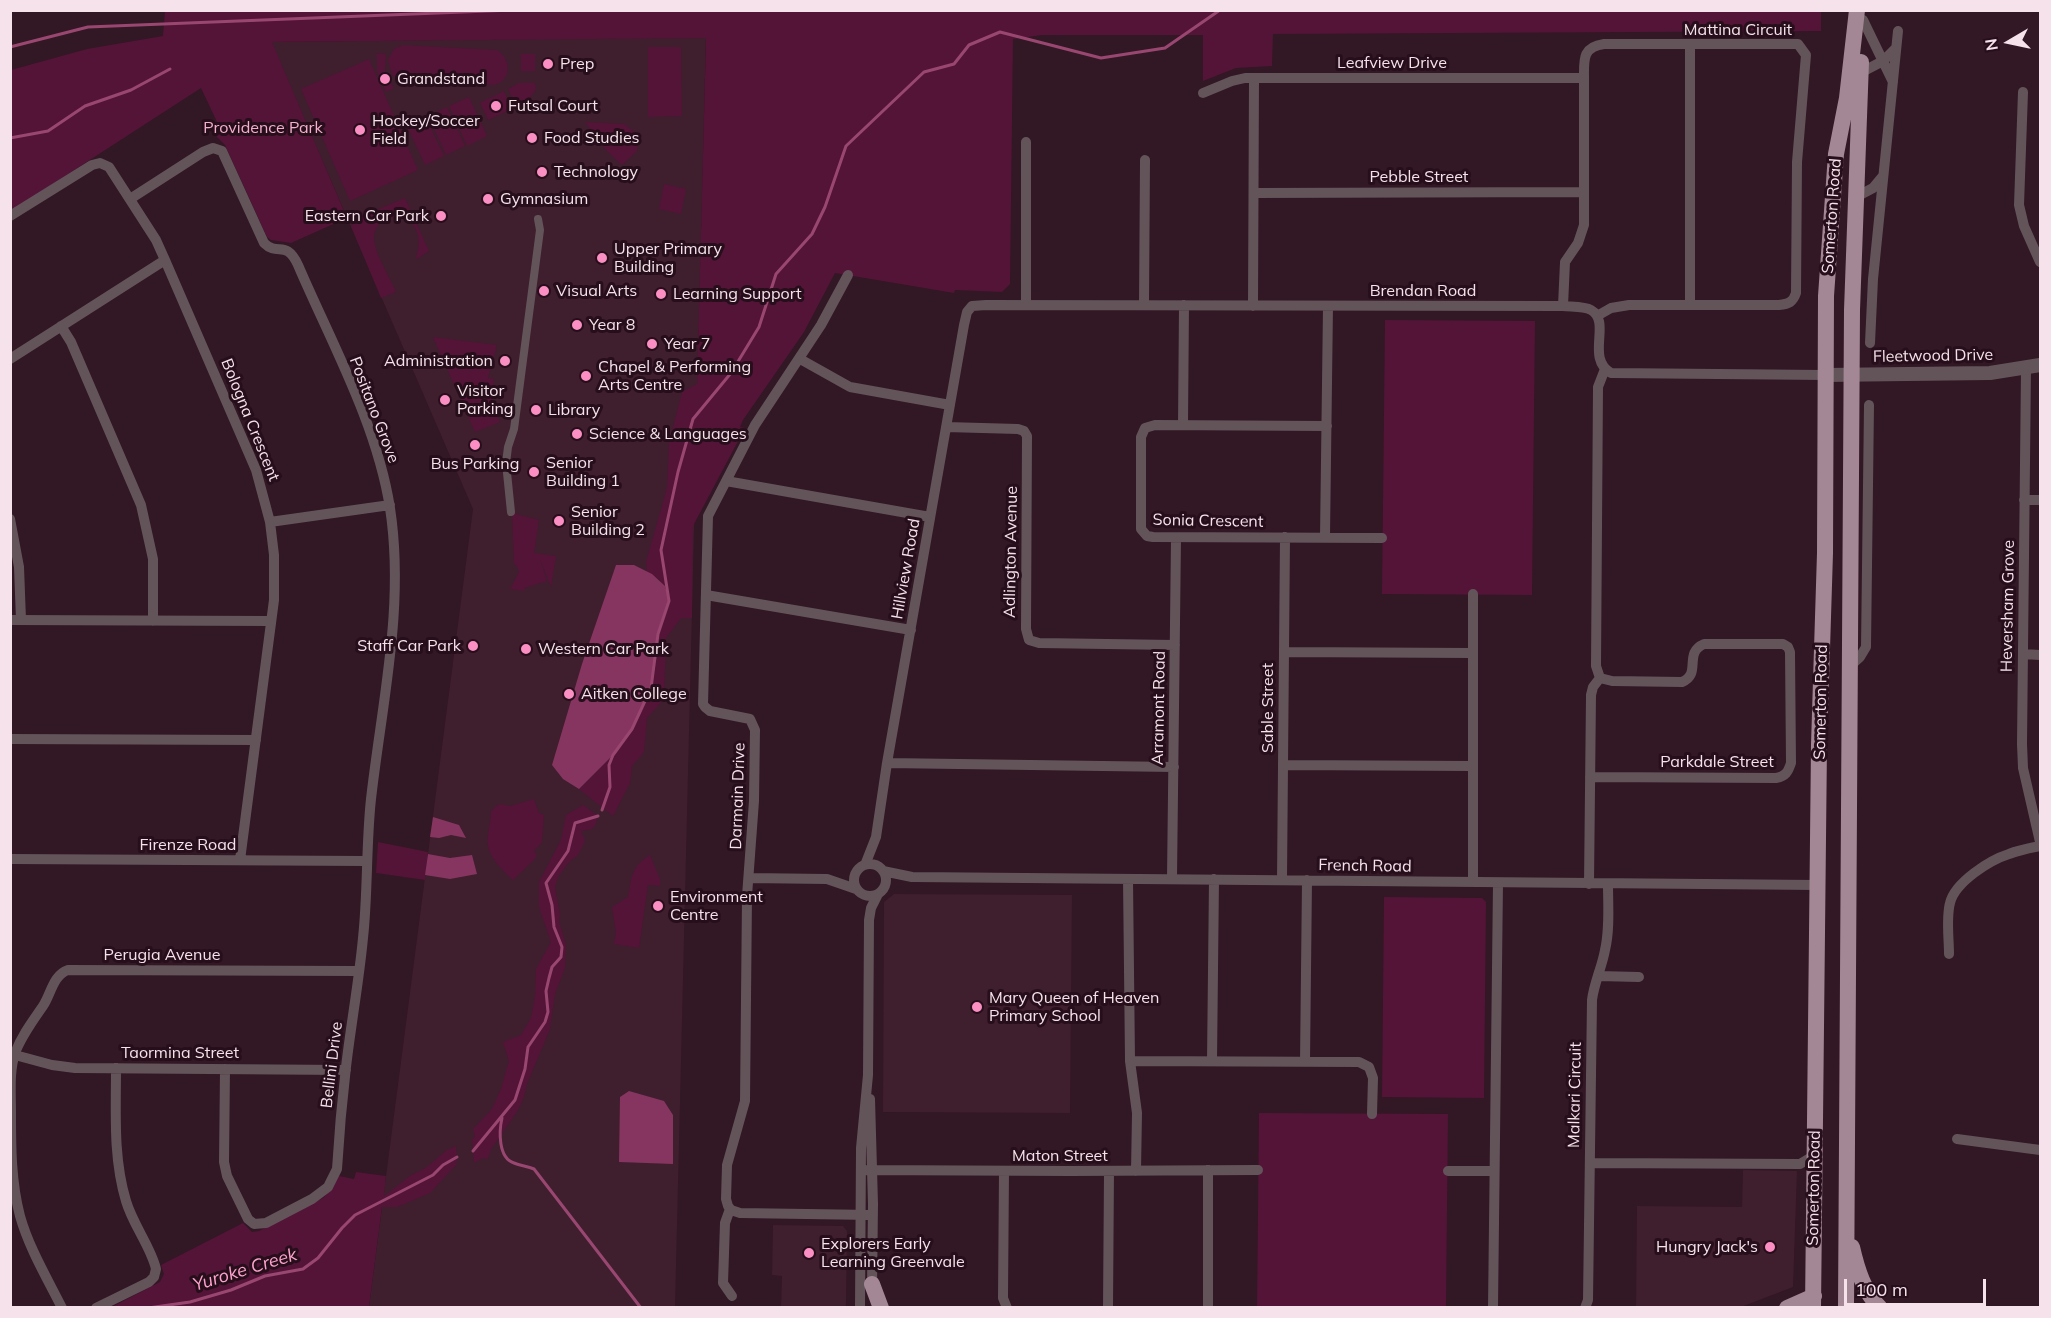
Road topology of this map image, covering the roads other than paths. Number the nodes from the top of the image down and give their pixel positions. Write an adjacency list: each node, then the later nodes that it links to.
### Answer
1 (1861, 14): 5 (street); 6 (main road, Somerton Road); 12 (main road, Somerton Road)
2 (1898, 31): 4 (street)
3 (1690, 45): 8 (street, Mattina Circuit); 28 (street); 28 (street, Mattina Circuit)
4 (1896, 48): 5 (street); 9 (street)
5 (1883, 61): 6 (street); 9 (street)
6 (1860, 73): 12 (street, Somerton Road); 18 (main road, Somerton Road)
7 (1254, 78): 8 (street, Leafview Drive); 11 (street, Leafview Drive); 17 (street)
8 (1584, 78): 16 (street, Mattina Circuit)
9 (1893, 82): 15 (street)
10 (2023, 92): 23 (street)
11 (1203, 93)
12 (1847, 98): 41 (main road, Somerton Road)
13 (1026, 142): 25 (street)
14 (1145, 160): 26 (street)
15 (1883, 176): 18 (street, Somerton Road); 35 (street)
16 (1584, 192): 17 (street, Pebble Street); 31 (street, Mattina Circuit)
17 (1254, 193): 29 (street)
18 (1856, 196): 42 (main road, Somerton Road)
19 (130, 199): 20 (street, Bologna Crescent); 22 (street, Bologna Crescent); 53 (street, Positano Grove)
20 (10, 216)
21 (538, 219): 54 (street)
22 (165, 260): 34 (street); 57 (street, Bologna Crescent)
23 (2040, 262)
24 (848, 275): 37 (street, Darmain Drive)
25 (1026, 305): 26 (street, Brendan Road); 32 (street, Brendan Road)
26 (1144, 305): 27 (street, Brendan Road)
27 (1184, 305): 29 (street, Brendan Road); 46 (street)
28 (1690, 305): 33 (street, Mattina Circuit)
29 (1253, 306): 30 (street, Brendan Road)
30 (1328, 306): 31 (street, Brendan Road); 47 (street)
31 (1563, 306): 33 (street, Brendan Road)
32 (970, 308): 43 (street, Hillview Road)
33 (1597, 316): 39 (street)
34 (61, 326): 36 (street); 65 (street)
35 (1870, 343)
36 (10, 359)
37 (800, 359): 43 (street); 50 (street, Darmain Drive)
38 (2040, 365): 40 (street, Fleetwood Drive)
39 (1605, 369): 41 (street); 74 (street)
40 (2026, 369): 42 (street, Fleetwood Drive); 51 (street, Heversham Grove)
41 (1825, 375): 42 (street, Fleetwood Drive); 101 (main road, Somerton Road)
42 (1851, 375): 45 (main road, Somerton Road)
43 (950, 405): 48 (street, Hillview Road)
44 (1869, 405): 49 (street, Somerton Road)
45 (1851, 409): 49 (street); 73 (main road, Somerton Road)
46 (1183, 425): 47 (street, Sonia Crescent); 60 (street, Sonia Crescent)
47 (1327, 426): 59 (street)
48 (946, 427): 55 (street, Hillview Road); 68 (street, Adlington Avenue)
49 (1869, 434): 73 (street, Somerton Road)
50 (726, 481): 55 (street); 63 (street, Darmain Drive)
51 (2024, 500): 52 (street); 71 (street, Heversham Grove)
52 (2040, 500)
53 (390, 505): 57 (street); 86 (street, Positano Grove)
54 (511, 512)
55 (930, 517): 67 (street, Hillview Road)
56 (10, 519): 64 (street)
57 (270, 522): 66 (street, Bologna Crescent)
58 (1285, 537): 59 (street, Sonia Crescent); 60 (street, Sonia Crescent); 69 (street, Sable Street)
59 (1325, 537): 61 (street, Sonia Crescent)
60 (1176, 538): 68 (street, Arramont Road)
61 (1383, 538)
62 (1473, 594): 70 (street)
63 (706, 595): 67 (street); 90 (street, Darmain Drive)
64 (16, 620): 65 (street)
65 (153, 621): 66 (street)
66 (271, 621): 76 (street, Bologna Crescent)
67 (911, 630): 77 (street, Hillview Road)
68 (1175, 645): 79 (street, Arramont Road)
69 (1284, 652): 70 (street); 78 (street, Sable Street)
70 (1472, 653): 80 (street)
71 (2023, 654): 72 (street); 83 (street, Heversham Grove)
72 (2040, 654)
73 (1850, 666): 135 (main road, Somerton Road)
74 (1600, 678): 81 (street); 81 (street, Parkdale Street)
75 (10, 739): 76 (street)
76 (256, 740): 85 (street, Bologna Crescent)
77 (887, 763): 79 (street); 82 (street, Hillview Road)
78 (1283, 765): 80 (street); 95 (street, Sable Street)
79 (1174, 766): 91 (street, Arramont Road)
80 (1472, 766): 97 (street)
81 (1590, 777): 99 (street)
82 (876, 837): 87 (street, Hillview Road); 88 (street, Hillview Road)
83 (2040, 844): 105 (street)
84 (10, 859): 85 (street, Firenze Road)
85 (240, 860): 86 (street, Firenze Road)
86 (366, 861): 106 (street, Bellini Drive)
87 (861, 867): 88 (street); 92 (street); 102 (street)
88 (881, 870): 89 (street, French Road); 103 (street)
89 (912, 877): 93 (street, French Road); 103 (street, French Road)
90 (749, 878): 92 (street); 132 (street, Darmain Drive)
91 (1172, 878): 93 (street, French Road); 94 (street, French Road)
92 (826, 879): 102 (street)
93 (1128, 879): 110 (street)
94 (1214, 879): 95 (street, French Road); 111 (street)
95 (1282, 880): 96 (street, French Road)
96 (1307, 880): 97 (street, French Road); 112 (street)
97 (1473, 882): 98 (street, French Road)
98 (1498, 883): 99 (street, French Road); 130 (street)
99 (1589, 884): 100 (street, French Road)
100 (1608, 884): 101 (street, French Road); 107 (street, Malkari Circuit)
101 (1818, 885): 120 (main road, Somerton Road)
102 (860, 892): 103 (street); 104 (street)
103 (880, 892): 104 (street)
104 (869, 920): 116 (street)
105 (1948, 954)
106 (359, 971): 109 (street, Perugia Avenue); 115 (street, Bellini Drive)
107 (1598, 976): 108 (street); 121 (street, Malkari Circuit)
108 (1639, 977)
109 (15, 1055): 113 (street, Taormina Street); 131 (street, Perugia Avenue)
110 (1130, 1061): 111 (street); 128 (street)
111 (1212, 1061): 112 (street)
112 (1305, 1062): 117 (street)
113 (116, 1068): 114 (street, Taormina Street); 140 (street)
114 (225, 1069): 115 (street, Taormina Street); 115 (street, Bellini Drive)
115 (346, 1070)
116 (868, 1075): 122 (street); 123 (street)
117 (1372, 1114)
118 (1957, 1139): 119 (street)
119 (2040, 1150)
120 (1807, 1160): 121 (street); 138 (main road, Somerton Road)
121 (1590, 1163): 148 (street, Malkari Circuit)
122 (861, 1170): 123 (street, Maton Street); 133 (street)
123 (873, 1170): 126 (street, Maton Street); 134 (street)
124 (1208, 1170): 125 (street, Maton Street); 128 (street, Maton Street); 146 (street)
125 (1258, 1170)
126 (1004, 1171): 127 (street, Maton Street); 144 (street)
127 (1109, 1171): 128 (street, Maton Street); 145 (street)
128 (1136, 1171)
129 (1448, 1171): 130 (street)
130 (1494, 1171): 147 (street)
131 (12, 1190): 139 (street, Perugia Avenue)
132 (729, 1209): 133 (street); 137 (street, Darmain Drive)
133 (861, 1215): 134 (street); 141 (street)
134 (873, 1215): 136 (street)
135 (1847, 1223): 150 (main road, Somerton Road); 151 (main road)
136 (872, 1284): 142 (street); 143 (main road)
137 (732, 1296)
138 (1813, 1302): 149 (main road)
139 (62, 1308)
140 (96, 1308)
141 (860, 1308)
142 (872, 1308)
143 (881, 1308)
144 (1007, 1308)
145 (1108, 1308)
146 (1208, 1308)
147 (1493, 1308)
148 (1586, 1308)
149 (1786, 1308)
150 (1846, 1308)
151 (1880, 1308)

